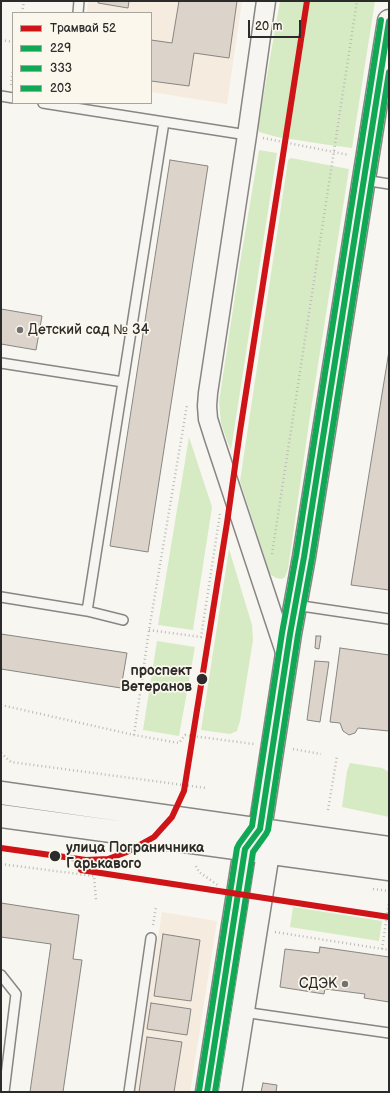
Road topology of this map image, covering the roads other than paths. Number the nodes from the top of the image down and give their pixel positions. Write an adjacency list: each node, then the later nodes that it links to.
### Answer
1 (79, 1): 3 (lane)
2 (266, 1): 10 (street)
3 (78, 12)
4 (389, 21): 11 (street)
5 (1, 96): 6 (lane)
6 (12, 98)
7 (54, 104): 8 (lane)
8 (64, 105): 9 (lane)
9 (164, 122): 10 (lane); 14 (lane)
10 (247, 135): 20 (street)
11 (364, 180): 12 (lane); 16 (street)
12 (389, 184)
13 (1, 363): 14 (lane)
14 (123, 382): 17 (lane)
15 (1, 597): 17 (lane)
16 (295, 605): 18 (lane); 20 (street)
17 (87, 611): 19 (lane)
18 (389, 619)
19 (123, 620)
20 (286, 656): 23 (street)
21 (1, 793): 23 (street)
22 (1, 816): 25 (street)
23 (260, 829): 24 (street); 25 (street); 26 (street)
24 (389, 848)
25 (245, 849): 26 (street); 34 (street)
26 (268, 853): 27 (street); 30 (street)
27 (389, 869)
28 (151, 938): 33 (lane)
29 (1, 975): 32 (lane)
30 (243, 1012): 31 (lane); 35 (street)
31 (389, 1034)
32 (4, 1092)
33 (128, 1092)
34 (207, 1092)
35 (230, 1092)

